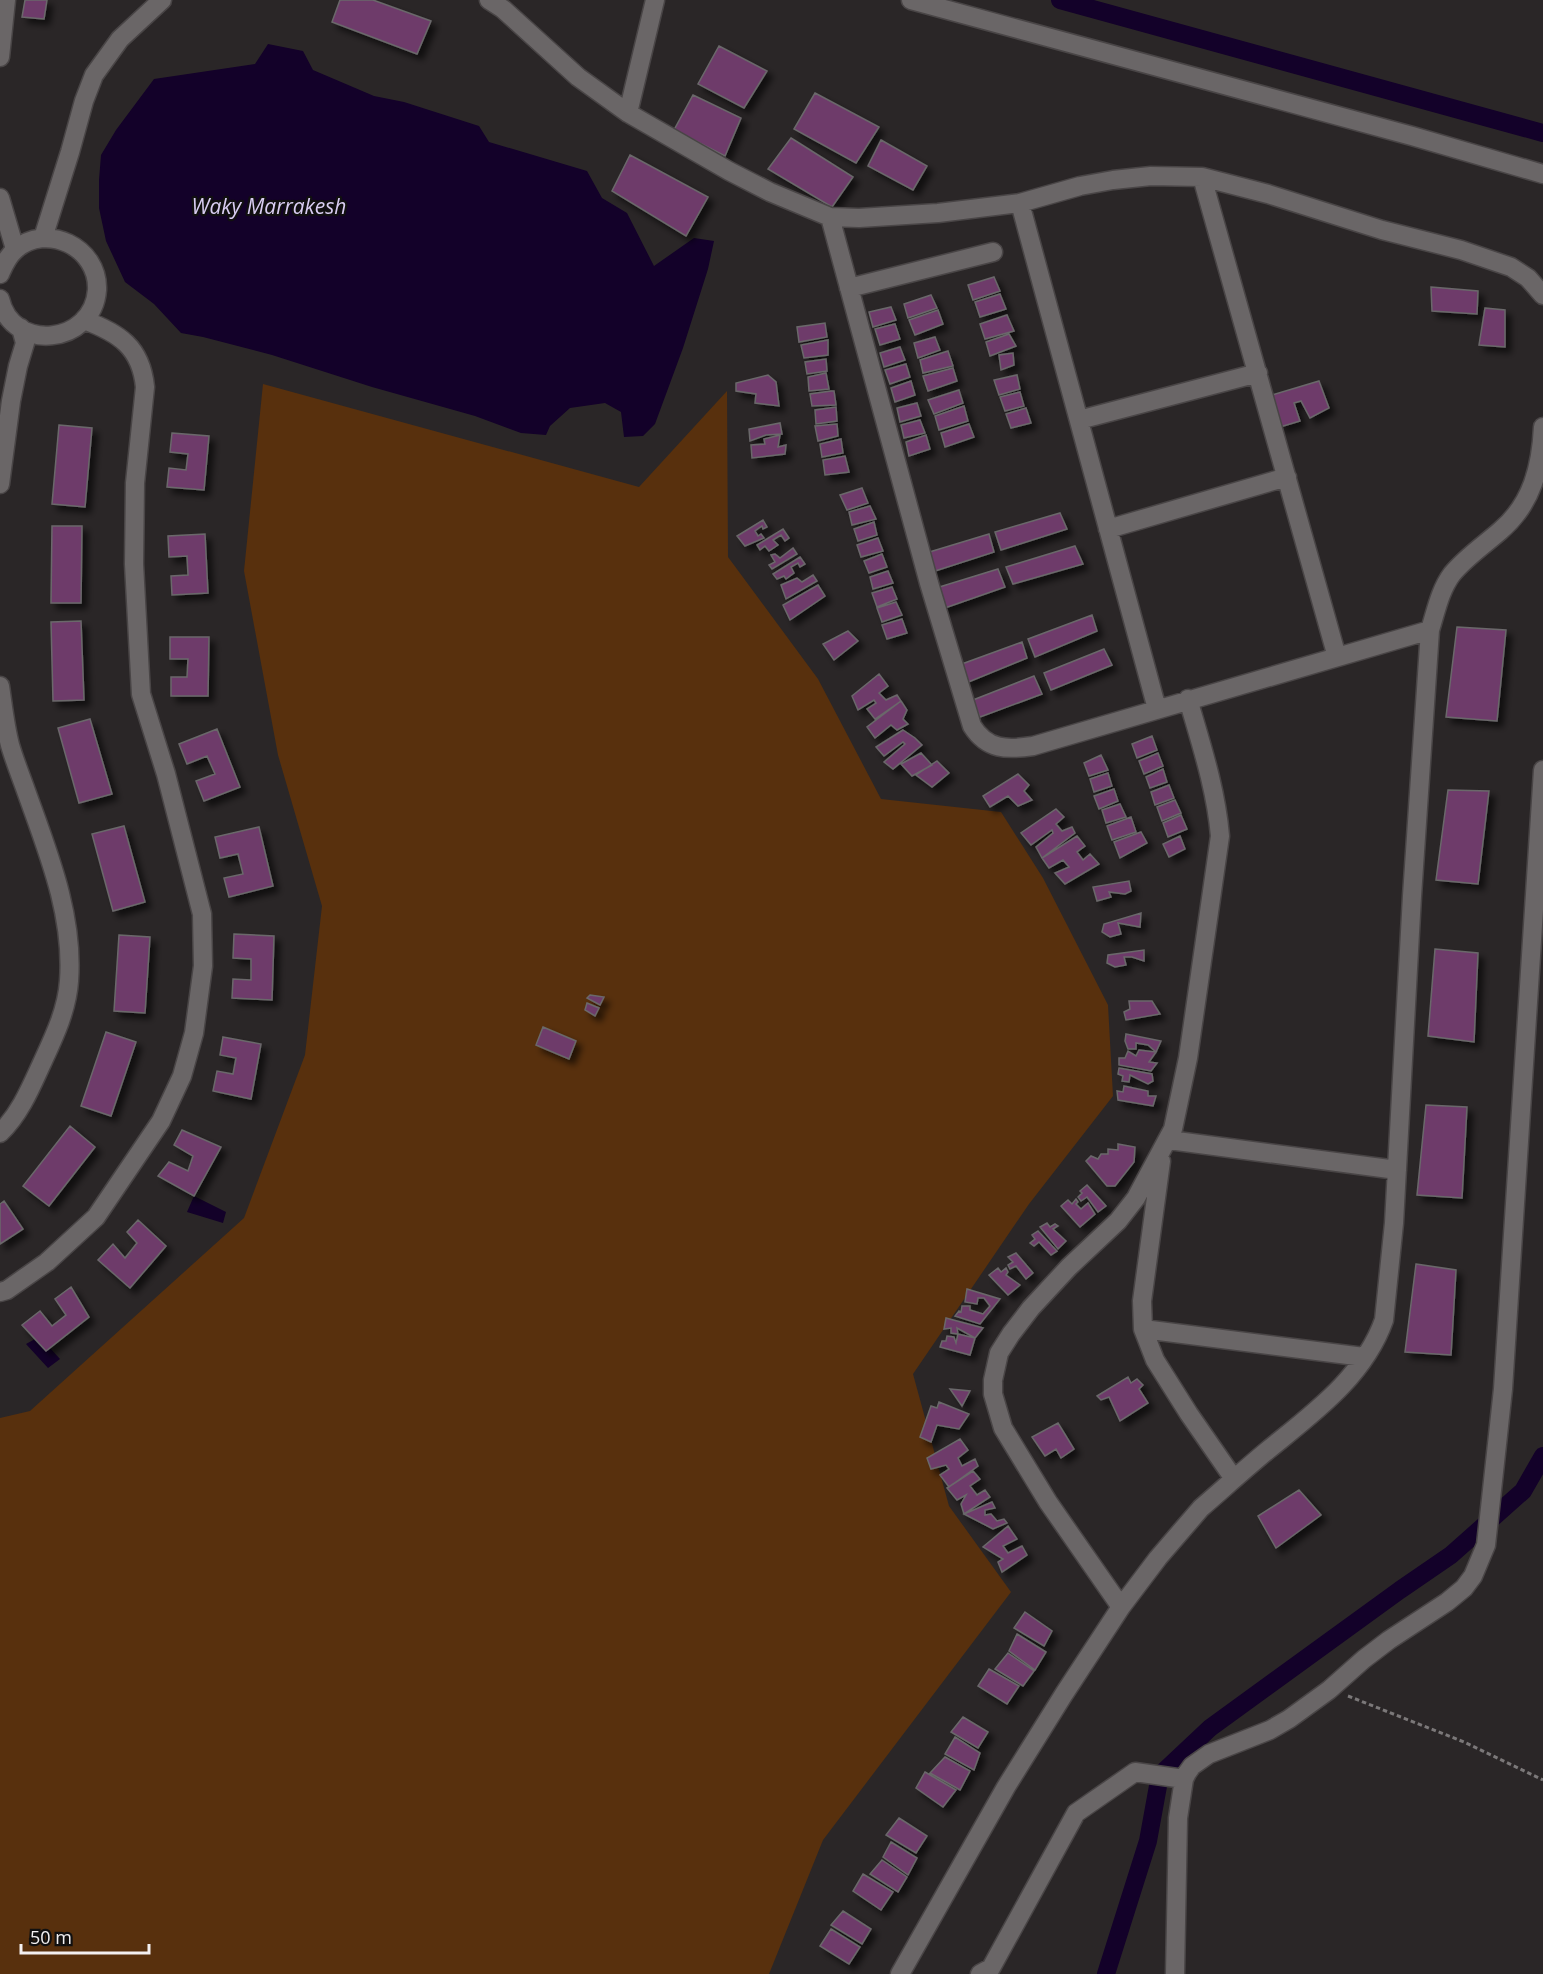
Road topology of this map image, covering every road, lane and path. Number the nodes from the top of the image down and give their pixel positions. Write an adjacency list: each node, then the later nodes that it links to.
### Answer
1 (6, 0): 6 (street)
2 (162, 0): 13 (street)
3 (489, 0): 7 (street)
4 (655, 0): 7 (street)
5 (911, 0): 8 (street)
6 (0, 57)
7 (628, 112): 12 (street)
8 (1543, 174)
9 (1202, 177): 11 (street); 18 (street); 22 (street)
10 (0, 198): 14 (street)
11 (1020, 203): 12 (street); 23 (street)
12 (830, 217): 17 (street)
13 (44, 238): 14 (street); 20 (street)
14 (15, 249): 16 (street)
15 (993, 252): 17 (street)
16 (0, 274)
17 (849, 288): 32 (street)
18 (1543, 295)
19 (0, 299): 21 (street)
20 (84, 320): 21 (street); 37 (street)
21 (21, 328): 26 (street)
22 (1258, 373): 23 (street); 25 (street)
23 (1079, 420): 27 (street)
24 (1543, 427): 28 (street)
25 (1287, 477): 27 (street); 29 (street)
26 (0, 484)
27 (1108, 530): 32 (street)
28 (1430, 630): 29 (street); 36 (street)
29 (1337, 657): 31 (street)
30 (0, 686): 34 (street)
31 (1188, 699): 32 (street); 35 (street)
32 (1157, 709)
33 (1543, 770): 42 (street)
34 (0, 1132)
35 (1165, 1146): 36 (street); 38 (street); 41 (street)
36 (1397, 1170): 39 (street)
37 (0, 1292)
38 (1143, 1329): 39 (street); 40 (street)
39 (1364, 1357): 40 (street)
40 (1234, 1479): 41 (street)
41 (1121, 1607): 45 (street)
42 (1329, 1690): 43 (street); 44 (path)
43 (1183, 1779): 46 (street); 47 (street)
44 (1543, 1779)
45 (904, 1972)
46 (980, 1974)
47 (1174, 1974)

